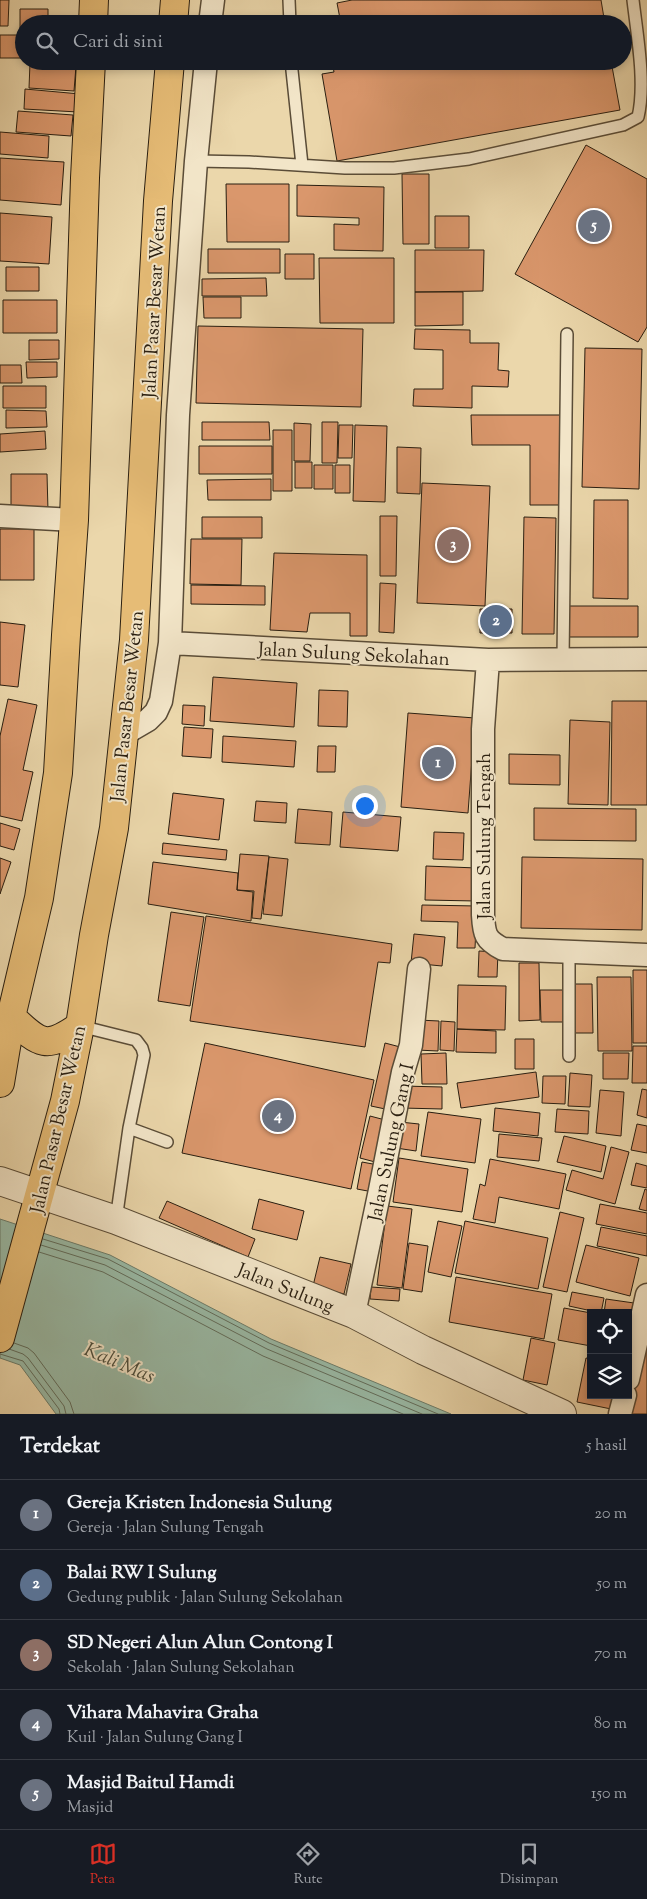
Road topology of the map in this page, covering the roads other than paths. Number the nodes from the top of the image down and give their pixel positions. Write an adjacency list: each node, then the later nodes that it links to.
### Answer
1 (94, 0): 6 (main road)
2 (175, 0): 7 (main road)
3 (213, 0): 8 (street)
4 (289, 0): 9 (lane)
5 (633, 0): 15 (lane)
6 (93, 15)
7 (174, 15)
8 (211, 15)
9 (290, 15)
10 (91, 70): 20 (main road)
11 (169, 70): 16 (main road, Jalan Pasar Besar Wetan)
12 (205, 70): 14 (street)
13 (291, 70): 15 (lane)
14 (196, 161): 15 (lane); 17 (street)
15 (302, 165)
16 (154, 276): 17 (street); 25 (main road, Jalan Pasar Besar Wetan)
17 (188, 278): 21 (street)
18 (567, 334): 24 (lane)
19 (0, 516): 20 (street)
20 (74, 520): 29 (main road)
21 (170, 644): 23 (street, Jalan Sulung Sekolahan); 25 (street)
22 (647, 659): 24 (street, Jalan Sulung Sekolahan)
23 (488, 660): 24 (street, Jalan Sulung Sekolahan); 26 (street, Jalan Sulung Tengah)
24 (563, 660)
25 (124, 734): 30 (main road, Jalan Pasar Besar Wetan)
26 (569, 952): 27 (street, Jalan Sulung Tengah); 31 (lane)
27 (647, 956)
28 (419, 969): 39 (street, Jalan Sulung Gang I)
29 (11, 1017): 30 (main road); 32 (main road)
30 (80, 1026): 33 (lane); 36 (main road, Jalan Pasar Besar Wetan)
31 (569, 1056)
32 (0, 1083)
33 (129, 1128): 34 (lane); 37 (lane)
34 (167, 1142)
35 (0, 1181): 36 (street, Jalan Sulung)
36 (40, 1193): 37 (street, Jalan Sulung); 40 (main road, Jalan Pasar Besar Wetan)
37 (116, 1220): 39 (street, Jalan Sulung)
38 (647, 1295): 41 (street)
39 (354, 1314): 43 (street, Jalan Sulung)
40 (0, 1338)
41 (632, 1361)
42 (624, 1399): 44 (street)
43 (562, 1414)
44 (620, 1414)

